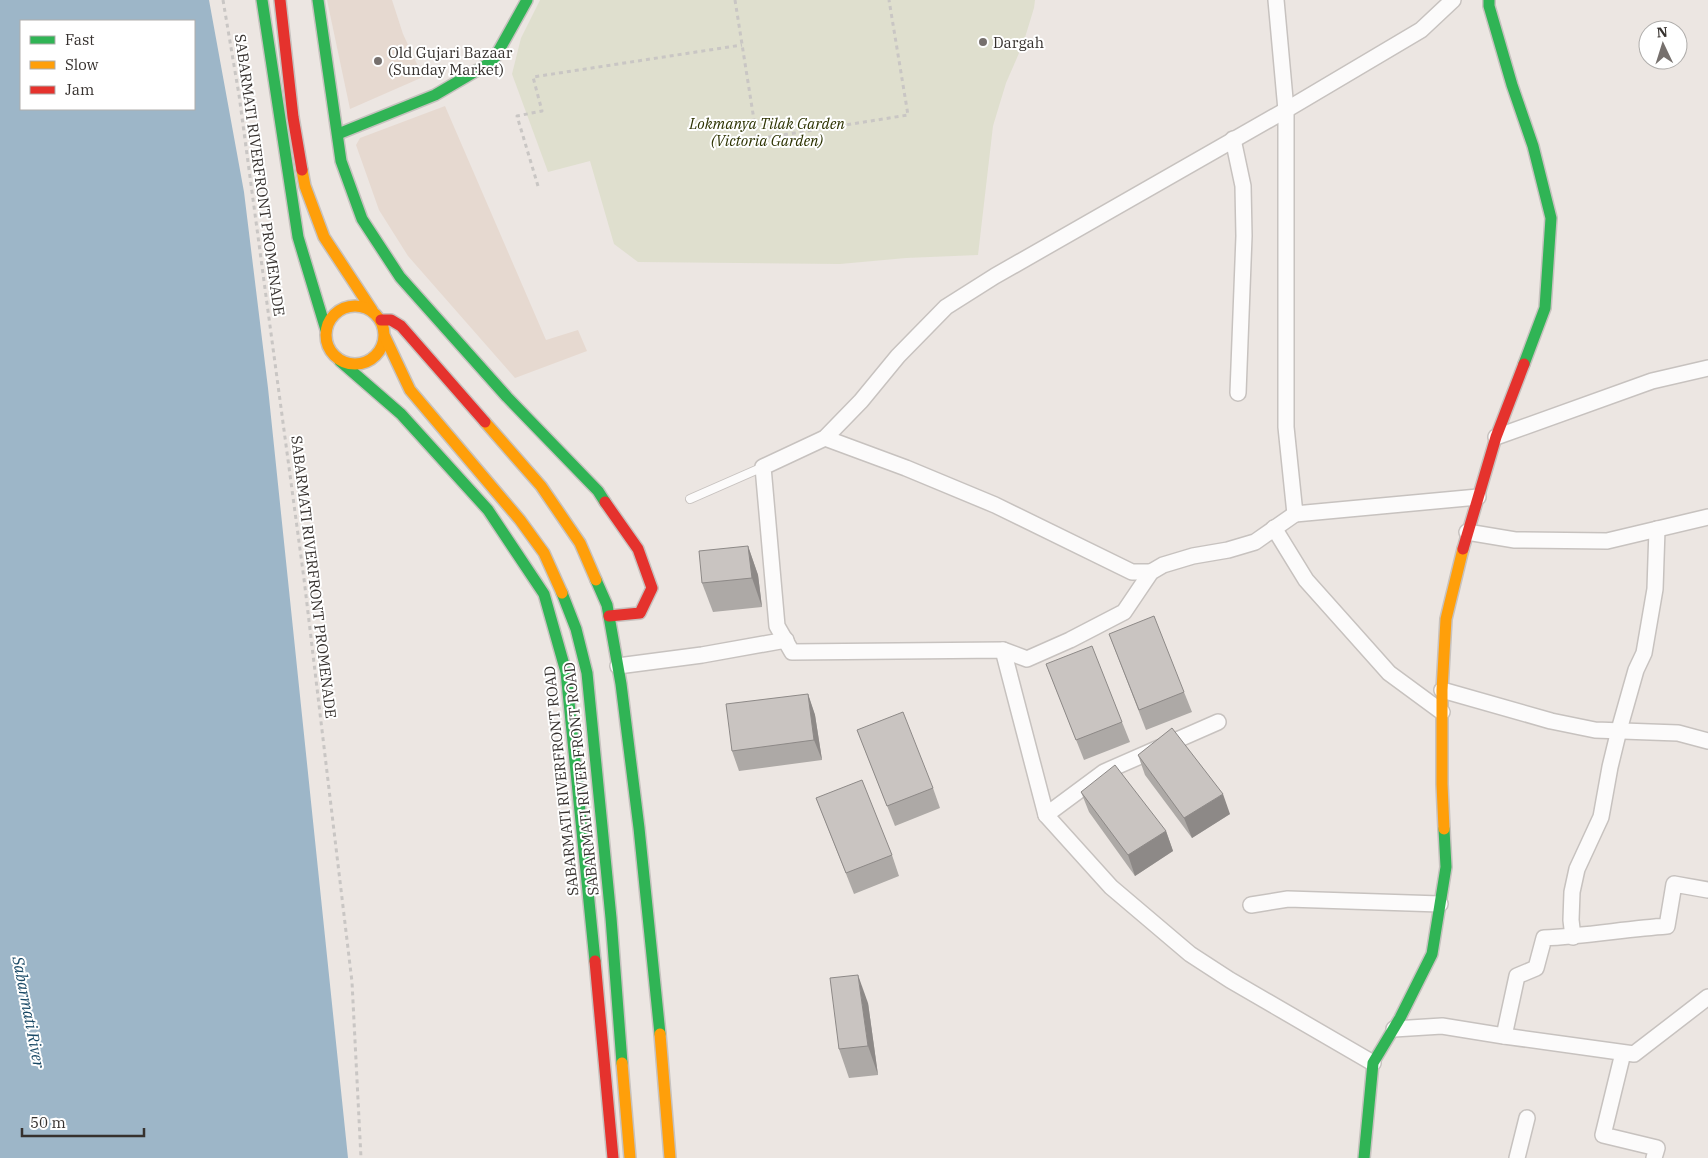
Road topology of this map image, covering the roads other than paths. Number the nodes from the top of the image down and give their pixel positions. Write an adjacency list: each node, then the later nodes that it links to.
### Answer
1 (262, 0): 13 (main road)
2 (280, 0): 11 (main road)
3 (318, 0): 9 (main road)
4 (527, 0): 9 (main road)
5 (1276, 0): 8 (street)
6 (1453, 0): 8 (street)
7 (1489, 0): 18 (main road)
8 (1286, 110): 10 (street); 23 (street)
9 (338, 134): 29 (main road)
10 (1233, 139): 17 (street); 19 (street)
11 (372, 310): 12 (main road); 13 (main road)
12 (381, 320): 14 (main road); 29 (main road)
13 (326, 330): 15 (main road)
14 (385, 337): 15 (main road); 50 (main road, SABARMATI RIVER FRONT ROAD)
15 (340, 360): 49 (main road, SABARMATI RIVERFRONT ROAD)
16 (1708, 368): 18 (street)
17 (1238, 393)
18 (1496, 437): 21 (main road)
19 (825, 438): 20 (street); 28 (street)
20 (763, 467): 22 (lane); 30 (street)
21 (1478, 497): 23 (street); 27 (main road)
22 (690, 499)
23 (1295, 514): 25 (street)
24 (1708, 517): 26 (street)
25 (1274, 528): 28 (street); 34 (street)
26 (1658, 529): 27 (street); 36 (street)
27 (1467, 532): 33 (main road)
28 (1150, 572): 31 (street)
29 (609, 616): 32 (main road)
30 (786, 640): 31 (street); 32 (street)
31 (1003, 650): 38 (street)
32 (618, 666): 51 (main road)
33 (1442, 690): 34 (main road); 36 (street)
34 (1442, 712): 40 (main road)
35 (1218, 722): 38 (street)
36 (1619, 730): 37 (street); 42 (street)
37 (1708, 741)
38 (1046, 815): 47 (street)
39 (1708, 890): 42 (street)
40 (1440, 904): 41 (street); 44 (main road)
41 (1251, 905)
42 (1572, 937): 45 (street)
43 (1708, 997): 46 (street)
44 (1394, 1029): 45 (street); 47 (main road)
45 (1504, 1036): 46 (street)
46 (1623, 1053): 54 (street)
47 (1373, 1063): 52 (main road)
48 (1527, 1118): 53 (street)
49 (613, 1158)
50 (630, 1158)
51 (670, 1158)
52 (1364, 1158)
53 (1517, 1158)
54 (1654, 1158)

